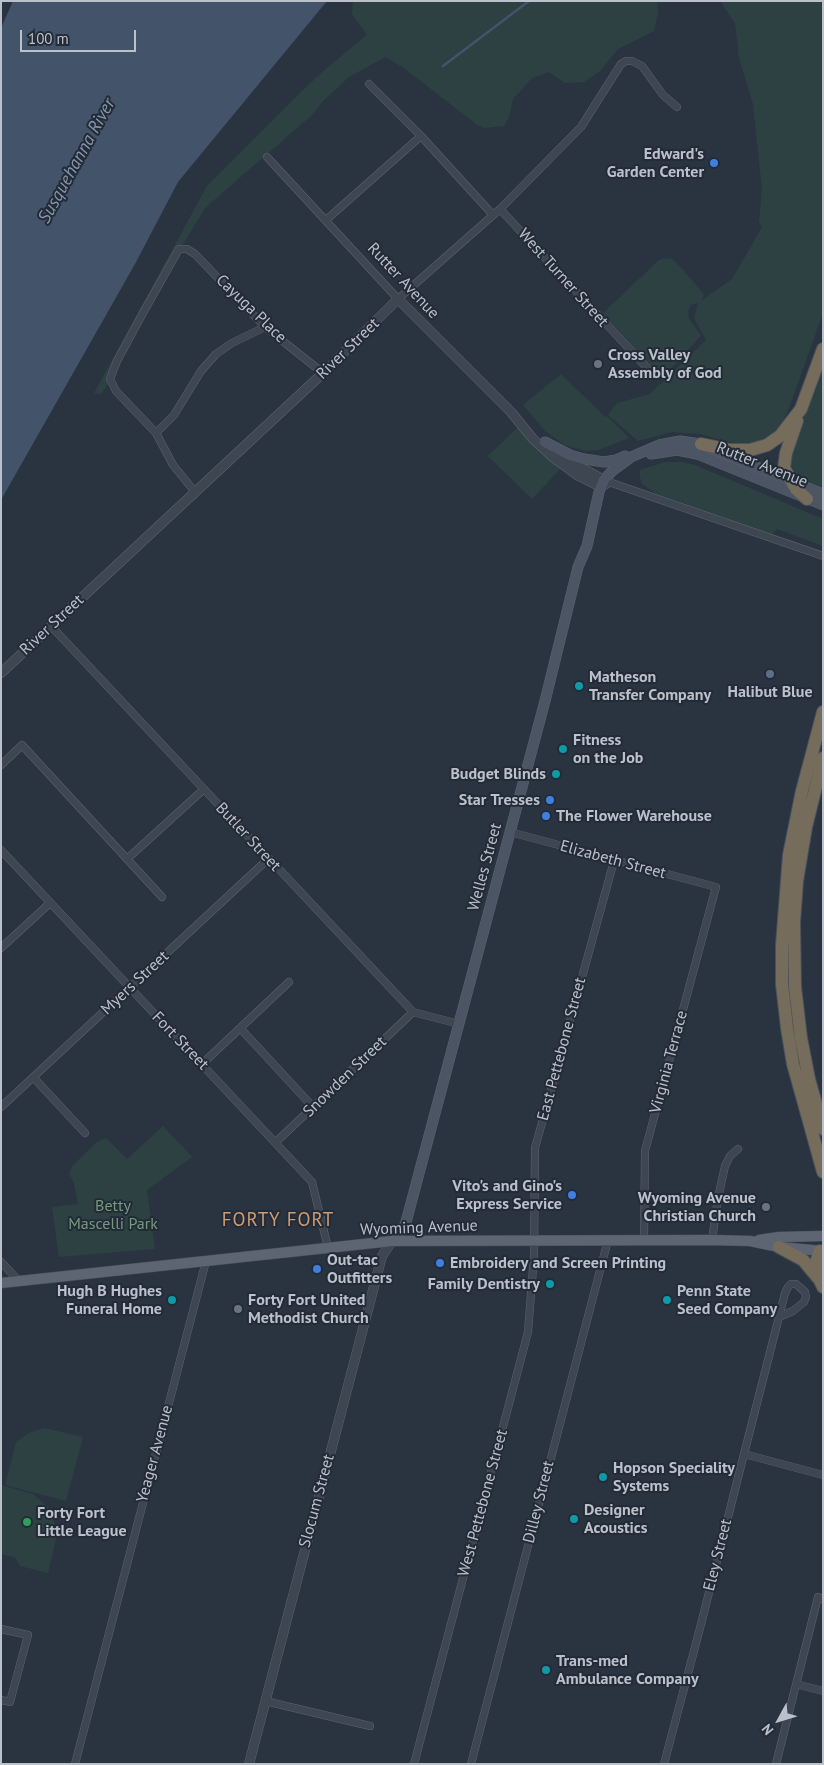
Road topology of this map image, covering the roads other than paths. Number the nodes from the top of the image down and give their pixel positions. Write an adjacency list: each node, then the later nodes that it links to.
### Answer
1 (369, 84): 3 (street)
2 (677, 107): 5 (street, River Street)
3 (421, 136): 6 (street); 7 (street)
4 (267, 157): 7 (street, Rutter Avenue)
5 (500, 208): 6 (street, River Street); 11 (street, West Turner Street)
6 (493, 215): 8 (street, River Street)
7 (326, 220): 8 (street, Rutter Avenue)
8 (398, 299): 12 (street, River Street); 14 (street, Rutter Avenue)
9 (265, 326): 12 (street, Cayuga Place); 15 (street); 15 (street, Cayuga Place)
10 (823, 349): 13 (highway)
11 (648, 369)
12 (323, 373): 21 (street, River Street)
13 (801, 409): 17 (highway); 19 (highway)
14 (520, 422): 16 (street, Rutter Avenue); 20 (street, Rutter Avenue)
15 (156, 433): 21 (street)
16 (545, 442): 18 (main road); 20 (street, Rutter Avenue)
17 (701, 444): 18 (main road, Rutter Avenue); 19 (main road, Rutter Avenue)
18 (647, 449): 20 (main road, Rutter Avenue)
19 (790, 481): 22 (main road, Rutter Avenue); 23 (highway)
20 (603, 486): 23 (main road, Rutter Avenue); 25 (street, Rutter Avenue); 32 (main road, Welles Street)
21 (195, 492): 26 (street, River Street)
22 (823, 494)
23 (807, 499): 24 (main road, Rutter Avenue)
24 (823, 505)
25 (823, 556)
26 (52, 626): 27 (street, River Street); 31 (street, Butler Street)
27 (1, 673)
28 (823, 712): 54 (highway)
29 (823, 758): 50 (highway)
30 (1, 765): 34 (street)
31 (204, 789): 34 (street); 35 (street, Butler Street)
32 (510, 832): 36 (street, Elizabeth Street); 44 (main road, Welles Street)
33 (1, 850): 39 (street, Fort Street)
34 (127, 859): 38 (street)
35 (268, 859): 42 (street, Myers Street); 43 (street, Butler Street)
36 (614, 861): 37 (street, Elizabeth Street); 56 (street, East Pettebone Street)
37 (716, 887): 58 (street, Virginia Terrace)
38 (162, 897)
39 (50, 903): 40 (street); 42 (street, Fort Street)
40 (1, 948)
41 (289, 982): 45 (street)
42 (130, 988): 46 (street, Fort Street); 47 (street, Myers Street)
43 (413, 1012): 44 (street); 49 (street, Snowden Street)
44 (459, 1024): 60 (main road, Welles Street)
45 (240, 1028): 46 (street); 49 (street)
46 (202, 1064): 52 (street, Fort Street)
47 (33, 1077): 48 (street, Myers Street); 51 (street)
48 (1, 1107)
49 (313, 1107): 52 (street, Snowden Street)
50 (823, 1129)
51 (85, 1133)
52 (276, 1142): 63 (street, Fort Street)
53 (738, 1149): 59 (street)
54 (823, 1172)
55 (823, 1236): 61 (main road, Wyoming Avenue)
56 (534, 1240): 57 (main road, Wyoming Avenue); 60 (main road, Wyoming Avenue); 82 (street, West Pettebone Street)
57 (608, 1240): 58 (main road, Wyoming Avenue); 83 (street, Dilley Street)
58 (644, 1240): 59 (main road, Wyoming Avenue)
59 (712, 1240): 61 (main road, Wyoming Avenue)
60 (392, 1241): 63 (main road, Wyoming Avenue); 78 (street, Slocum Street)
61 (750, 1241): 62 (main road, Wyoming Avenue)
62 (779, 1247): 64 (main road, Wyoming Avenue); 69 (highway)
63 (328, 1248): 65 (main road, Wyoming Avenue)
64 (822, 1249): 69 (highway)
65 (206, 1261): 67 (main road, Wyoming Avenue); 80 (street, Yeager Avenue)
66 (1, 1262): 67 (street)
67 (19, 1281): 68 (main road, Wyoming Avenue)
68 (1, 1283)
69 (820, 1283)
70 (779, 1316): 70 (street, Eley Street); 71 (street, Eley Street)
71 (744, 1454): 72 (street); 84 (street, Eley Street)
72 (823, 1475)
73 (821, 1598): 75 (street)
74 (1, 1629): 77 (street)
75 (796, 1684): 76 (street); 85 (street)
76 (823, 1691)
77 (1, 1700)
78 (265, 1701): 79 (street); 81 (street, Slocum Street)
79 (370, 1726)
80 (75, 1764)
81 (249, 1764)
82 (414, 1764)
83 (471, 1764)
84 (664, 1764)
85 (776, 1764)

